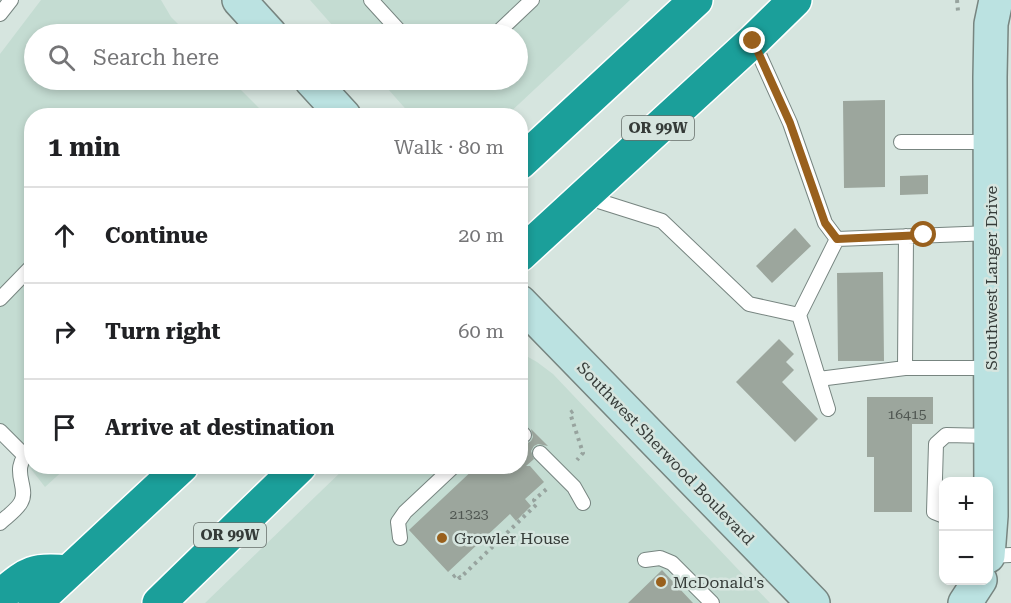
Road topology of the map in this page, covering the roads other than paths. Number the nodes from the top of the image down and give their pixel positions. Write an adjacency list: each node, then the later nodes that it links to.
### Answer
1 (11, 0): 8 (lane)
2 (239, 0): 9 (street)
3 (371, 0): 10 (lane)
4 (532, 0): 11 (lane)
5 (795, 0): 12 (highway, OR 99W)
6 (996, 0): 16 (street, Southwest Langer Drive)
7 (693, 1): 17 (highway)
8 (0, 14)
9 (261, 24)
10 (393, 24)
11 (507, 24)
12 (753, 41): 18 (highway, OR 99W); 21 (lane)
13 (320, 90): 14 (street)
14 (337, 108)
15 (901, 142): 16 (lane)
16 (990, 142): 19 (street, Southwest Langer Drive)
17 (528, 156)
18 (584, 196): 22 (highway, OR 99W); 26 (lane)
19 (991, 232): 20 (lane); 28 (street, Southwest Langer Drive)
20 (906, 236): 21 (lane); 27 (lane)
21 (837, 239): 26 (lane)
22 (528, 248)
23 (24, 274): 24 (lane)
24 (0, 299)
25 (528, 310): 53 (street, Southwest Sherwood Boulevard)
26 (800, 315): 29 (lane)
27 (905, 368): 28 (lane); 29 (lane)
28 (992, 368): 32 (street, Southwest Langer Drive)
29 (819, 379): 30 (lane)
30 (828, 410)
31 (0, 430): 33 (lane)
32 (991, 436): 39 (street, Southwest Langer Drive); 41 (lane)
33 (24, 448)
34 (540, 453): 40 (lane)
35 (24, 461): 42 (lane)
36 (173, 474): 47 (highway)
37 (292, 474): 51 (highway, OR 99W)
38 (445, 474): 43 (lane)
39 (990, 477)
40 (583, 503)
41 (939, 514)
42 (0, 523)
43 (400, 538)
44 (1011, 555): 45 (lane)
45 (993, 556)
46 (645, 560): 52 (lane)
47 (67, 572): 49 (highway); 50 (highway)
48 (977, 585): 54 (street)
49 (0, 596)
50 (35, 603)
51 (159, 603)
52 (712, 603)
53 (813, 603)
54 (965, 603)

